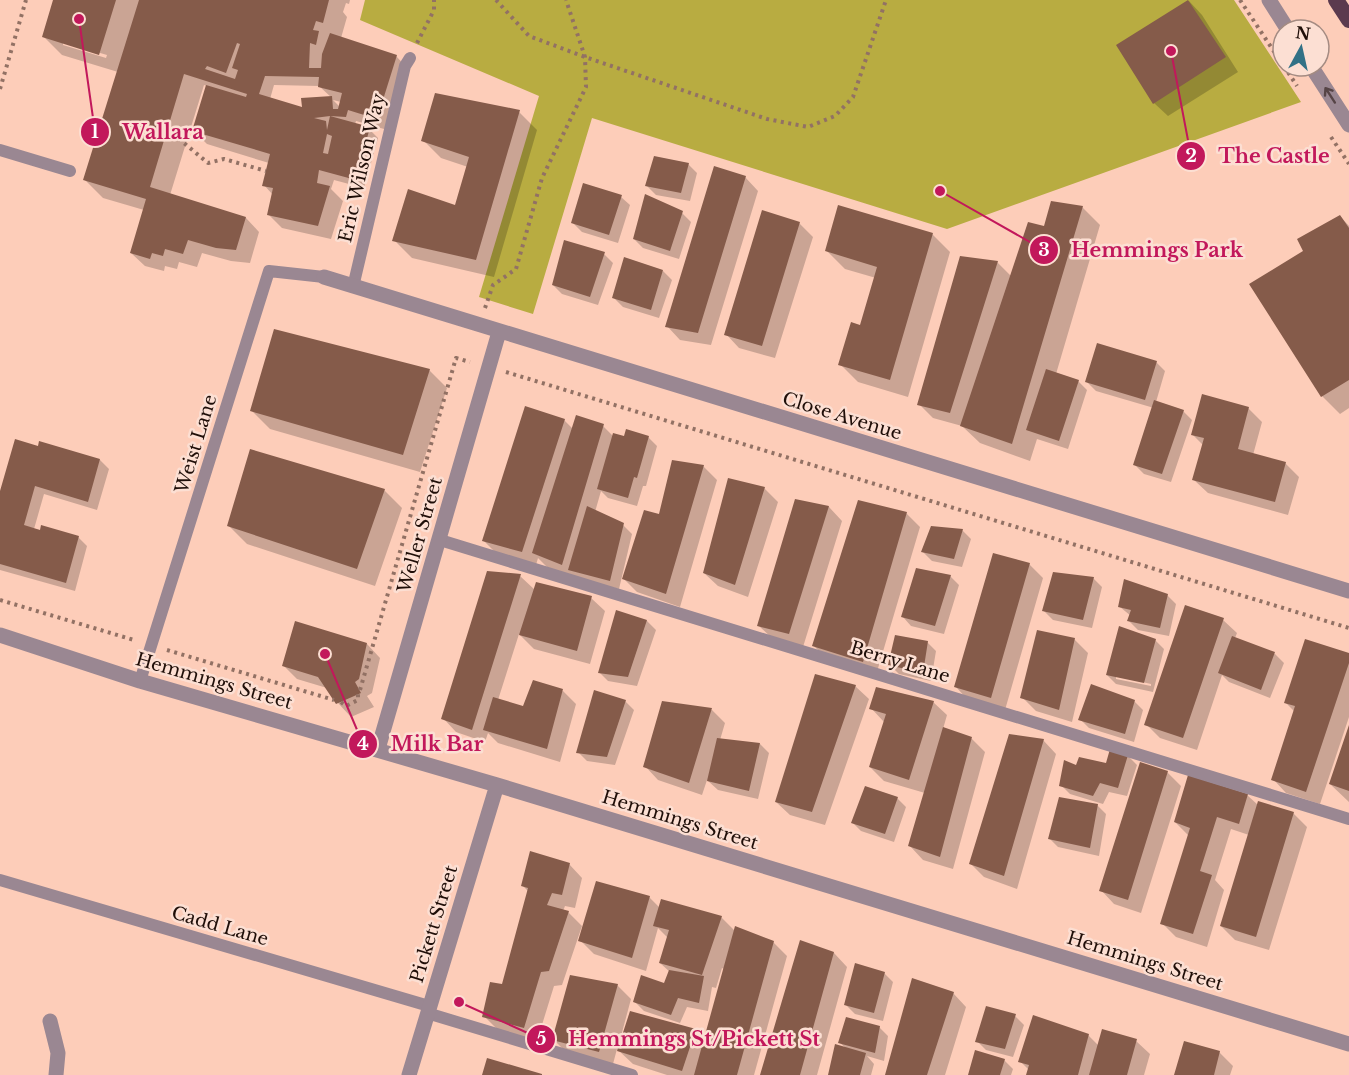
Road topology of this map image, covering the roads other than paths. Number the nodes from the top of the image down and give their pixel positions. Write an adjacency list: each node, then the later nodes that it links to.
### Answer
1 (1269, 0): 3 (street)
2 (1336, 0): 4 (highway)
3 (1280, 18)
4 (1349, 20)
5 (410, 58): 11 (lane, Eric Wilson Way)
6 (1319, 78): 7 (street, one-way to 6)
7 (1349, 125)
8 (0, 150): 9 (lane)
9 (70, 171)
10 (324, 277): 11 (street, Close Avenue); 16 (lane, Weist Lane)
11 (353, 287): 12 (street, Close Avenue)
12 (499, 332): 13 (street, Weller Street); 14 (street, Close Avenue)
13 (440, 540): 17 (street, Weller Street); 19 (lane, Berry Lane)
14 (1349, 591)
15 (0, 635): 16 (street, Hemmings Street)
16 (140, 681): 17 (street, Hemmings Street)
17 (378, 749): 18 (street, Hemmings Street)
18 (497, 785): 21 (street, Pickett Street); 23 (street, Hemmings Street)
19 (1349, 819)
20 (0, 880): 21 (lane, Cadd Lane)
21 (428, 1010): 25 (street, Pickett Street); 26 (lane, Cadd Lane)
22 (50, 1021): 24 (street)
23 (1349, 1044)
24 (56, 1075)
25 (409, 1075)
26 (632, 1075)

